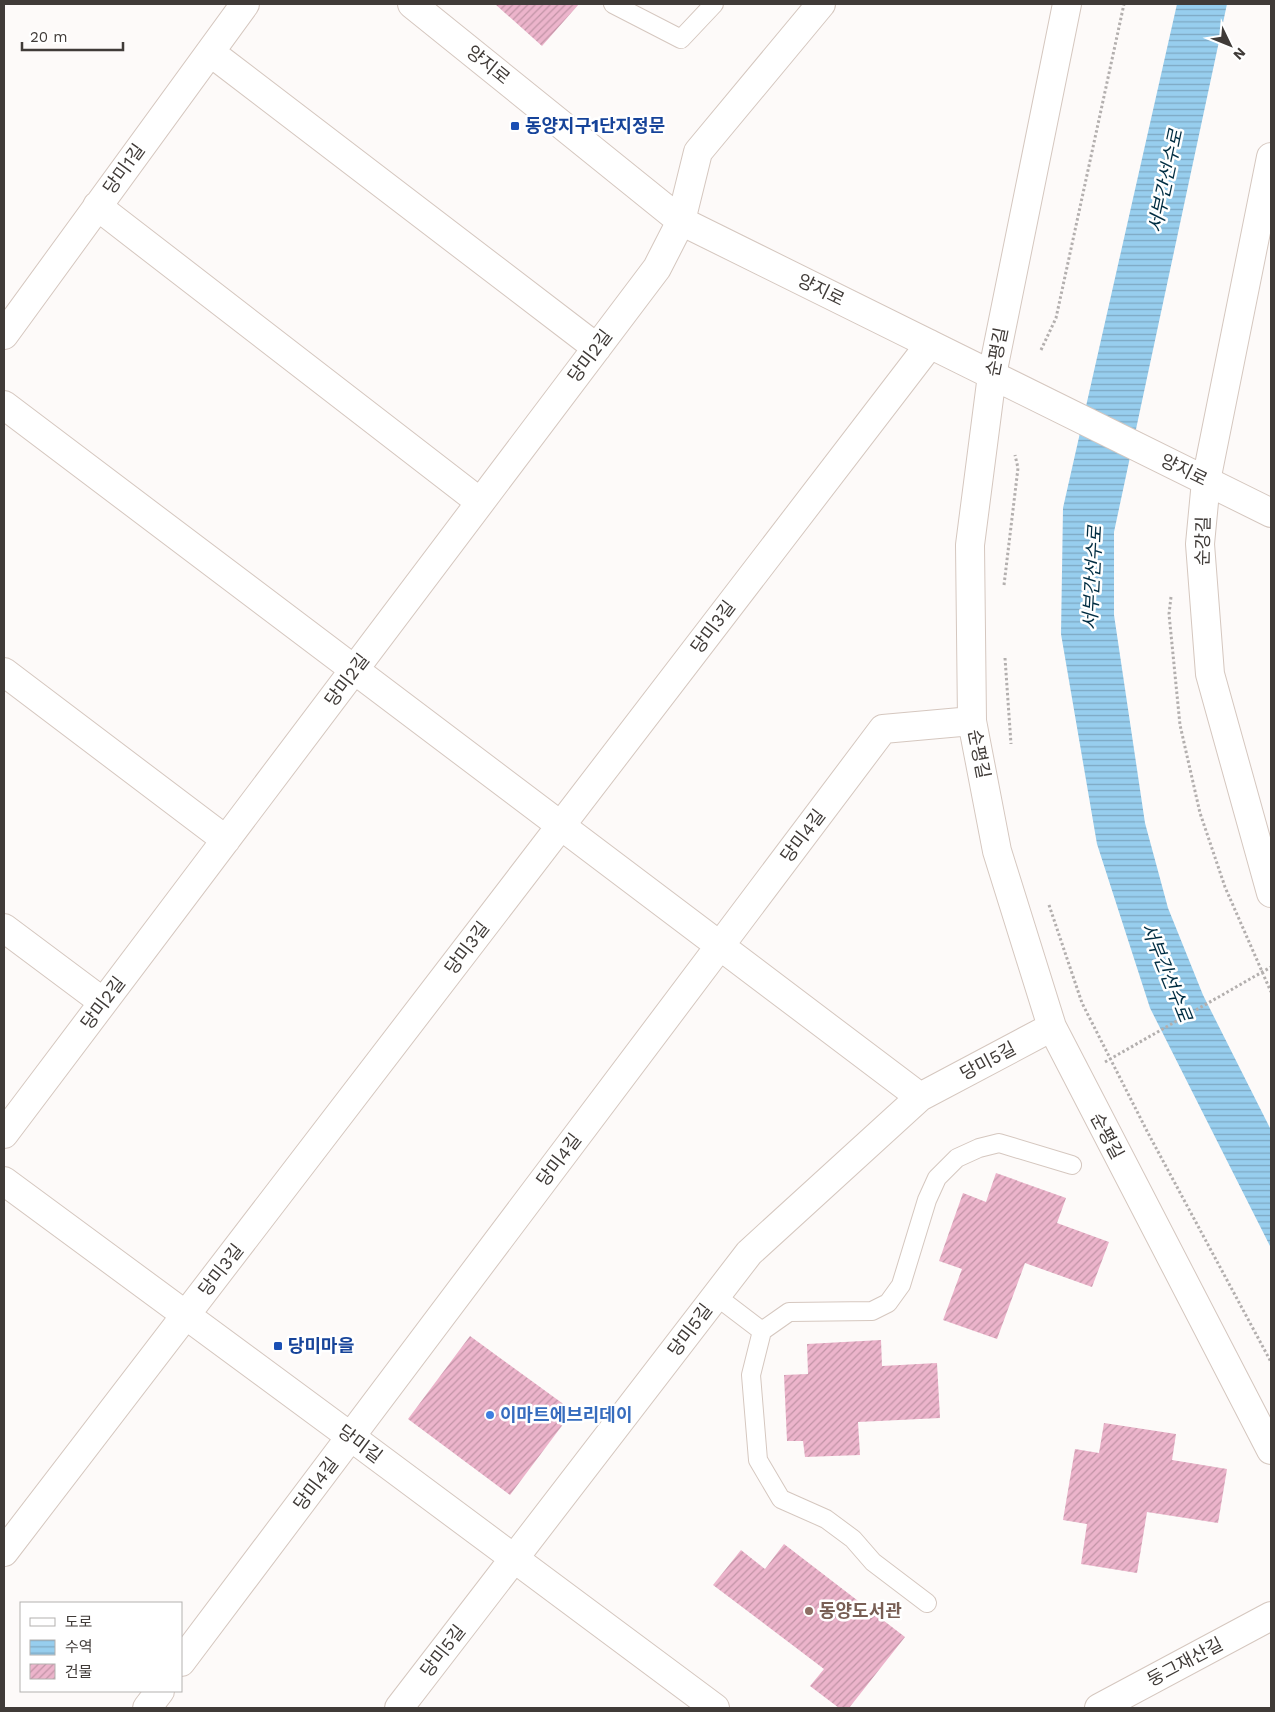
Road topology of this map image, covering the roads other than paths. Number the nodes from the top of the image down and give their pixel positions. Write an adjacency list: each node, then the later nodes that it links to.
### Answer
1 (245, 4): 7 (street, 당미1길)
2 (612, 4): 3 (lane)
3 (714, 4)
4 (821, 4): 10 (street)
5 (1067, 4): 14 (street, 순평길)
6 (425, 7): 10 (street, 양지로)
7 (210, 52): 9 (street, 당미1길); 13 (street)
8 (1271, 157): 16 (street, 순강길)
9 (97, 206): 11 (street, 당미1길); 17 (street)
10 (681, 220): 12 (street, 양지로); 13 (street, 당미2길)
11 (4, 335)
12 (930, 344): 14 (street, 양지로); 22 (street, 당미3길)
13 (597, 348): 17 (street, 당미2길)
14 (992, 375): 16 (street, 양지로); 21 (street, 순평길)
15 (4, 405): 19 (street)
16 (1206, 481): 18 (street, 양지로); 24 (street, 순강길)
17 (480, 502): 19 (street, 당미2길)
18 (1271, 513)
19 (354, 670): 22 (street); 23 (street, 당미2길)
20 (4, 672): 23 (street)
21 (972, 721): 26 (street, 당미4길); 28 (street, 순평길)
22 (561, 826): 26 (street); 34 (street, 당미3길)
23 (226, 840): 27 (street, 당미2길)
24 (1271, 893)
25 (4, 928): 27 (street)
26 (720, 946): 29 (street); 36 (street, 당미4길)
27 (103, 1002): 30 (street, 당미2길)
28 (1052, 1027): 29 (street, 당미5길); 37 (street, 순평길)
29 (920, 1097): 33 (street, 당미5길)
30 (4, 1134)
31 (1072, 1165): 35 (lane)
32 (4, 1180): 34 (street, 당미길)
33 (716, 1296): 35 (lane); 39 (street, 당미5길)
34 (186, 1315): 36 (street, 당미길); 38 (street, 당미3길)
35 (762, 1331): 40 (lane)
36 (351, 1437): 39 (street, 당미길); 42 (street, 당미4길)
37 (1271, 1450)
38 (4, 1552)
39 (514, 1560): 45 (street, 당미5길); 46 (street, 당미길)
40 (926, 1603)
41 (1271, 1616): 47 (street, 둥그재산길)
42 (182, 1661)
43 (159, 1692): 44 (street)
44 (147, 1708)
45 (399, 1708)
46 (715, 1708)
47 (1099, 1708)

